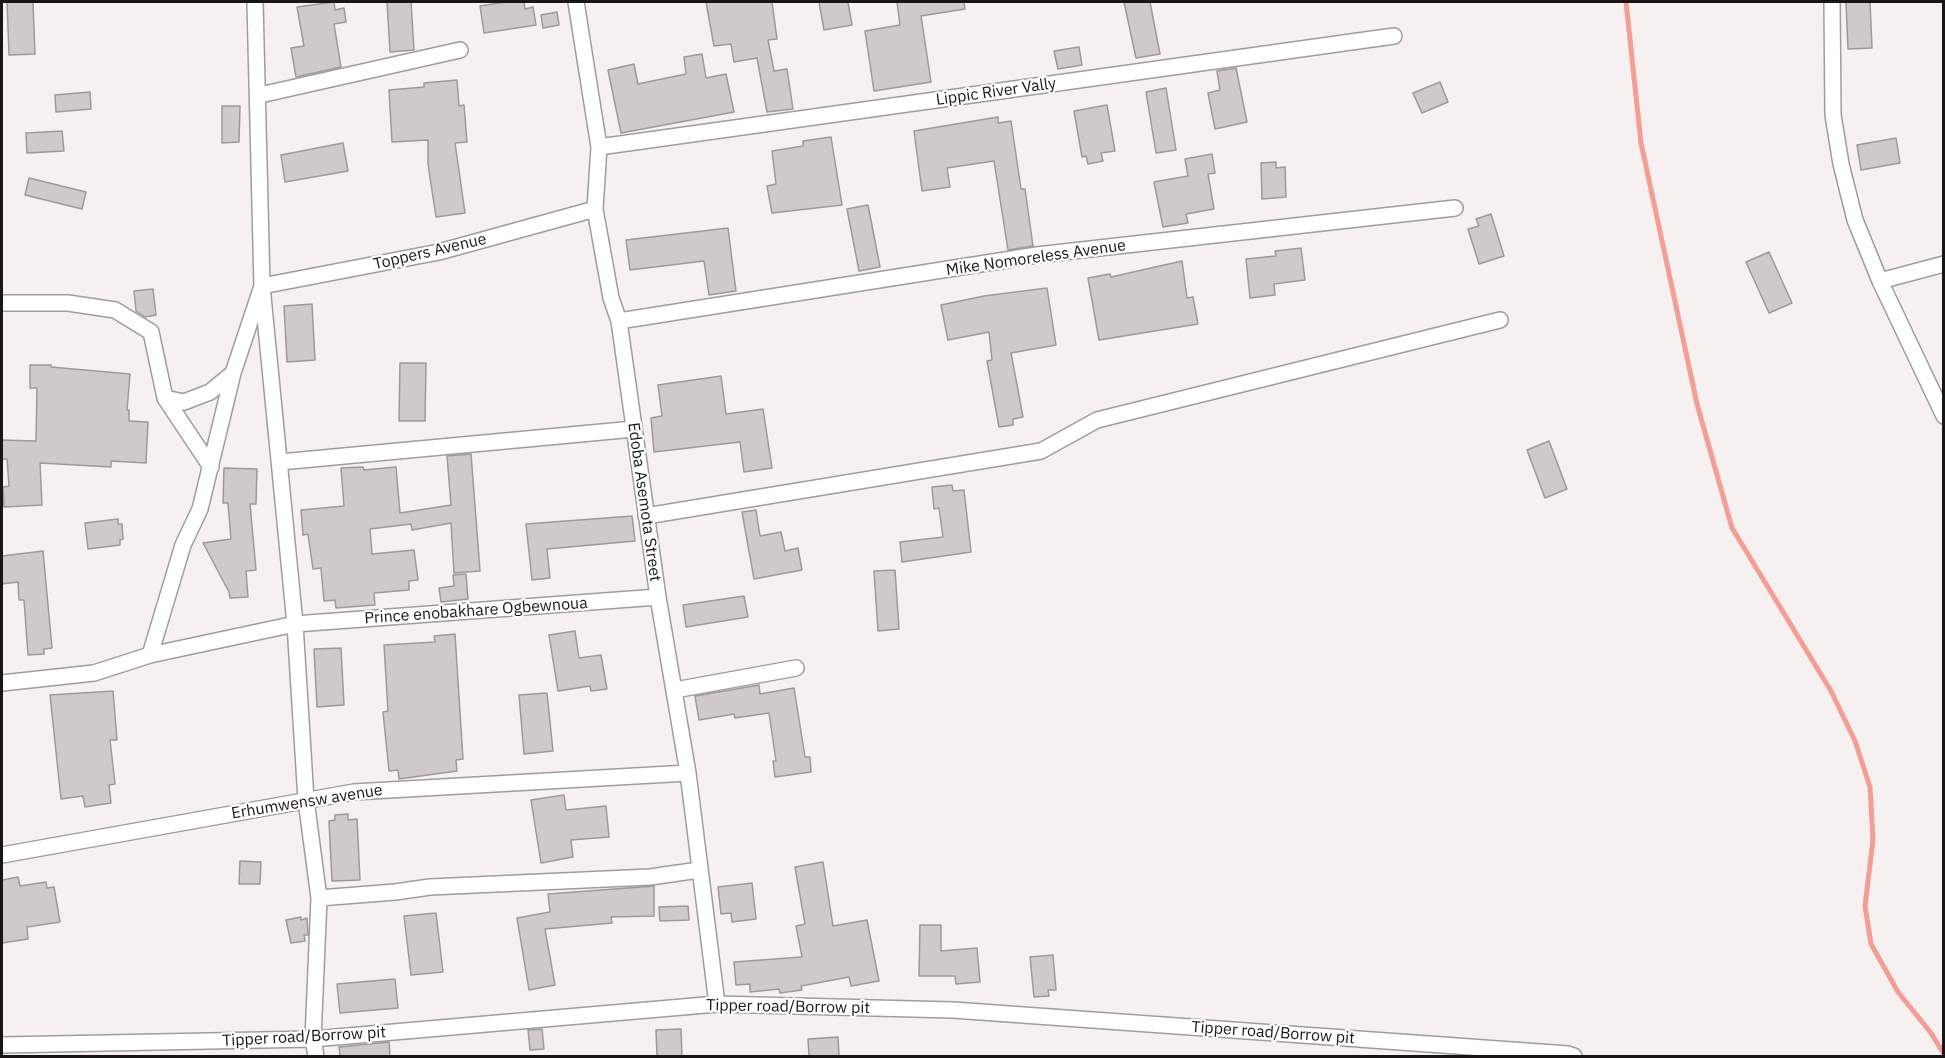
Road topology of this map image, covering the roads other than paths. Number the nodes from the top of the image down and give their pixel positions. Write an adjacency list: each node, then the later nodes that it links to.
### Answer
1 (255, 2): 6 (street)
2 (576, 2): 7 (street, Edoba Asemota Street)
3 (1832, 2): 11 (street)
4 (1394, 36): 7 (street, Lippic River Vally)
5 (460, 50): 6 (street)
6 (260, 95): 12 (street)
7 (598, 147): 9 (street, Edoba Asemota Street)
8 (1455, 208): 15 (street, Mike Nomoreless Avenue)
9 (595, 209): 12 (street, Toppers Avenue); 15 (street, Edoba Asemota Street)
10 (1944, 264): 11 (street)
11 (1880, 281): 18 (street)
12 (262, 286): 16 (street); 20 (street)
13 (2, 303): 17 (street)
14 (1500, 320): 22 (street)
15 (619, 321): 19 (street, Edoba Asemota Street)
16 (233, 373): 17 (street); 21 (street)
17 (165, 398): 21 (street)
18 (1944, 416)
19 (634, 429): 20 (street); 22 (street, Edoba Asemota Street)
20 (280, 462): 24 (street)
21 (210, 467): 25 (street)
22 (646, 516): 23 (street, Edoba Asemota Street)
23 (658, 597): 24 (street, Prince enobakhare Ogbewnoua); 28 (street, Edoba Asemota Street)
24 (295, 624): 25 (street, Prince enobakhare Ogbewnoua); 30 (street)
25 (150, 655): 27 (street, Prince enobakhare Ogbewnoua)
26 (796, 668): 28 (street)
27 (2, 683)
28 (675, 690): 29 (street, Edoba Asemota Street)
29 (688, 773): 30 (street, Erhumwensw avenue); 32 (street, Edoba Asemota Street)
30 (306, 800): 31 (street, Erhumwensw avenue); 33 (street)
31 (2, 855)
32 (699, 870): 33 (street); 34 (street, Edoba Asemota Street)
33 (319, 898): 35 (street)
34 (717, 1004): 35 (street, Tipper road/Borrow pit); 38 (street, Tipper road/Borrow pit)
35 (314, 1039): 36 (street, Tipper road/Borrow pit); 37 (street)
36 (2, 1045)
37 (316, 1056)
38 (1574, 1056)

